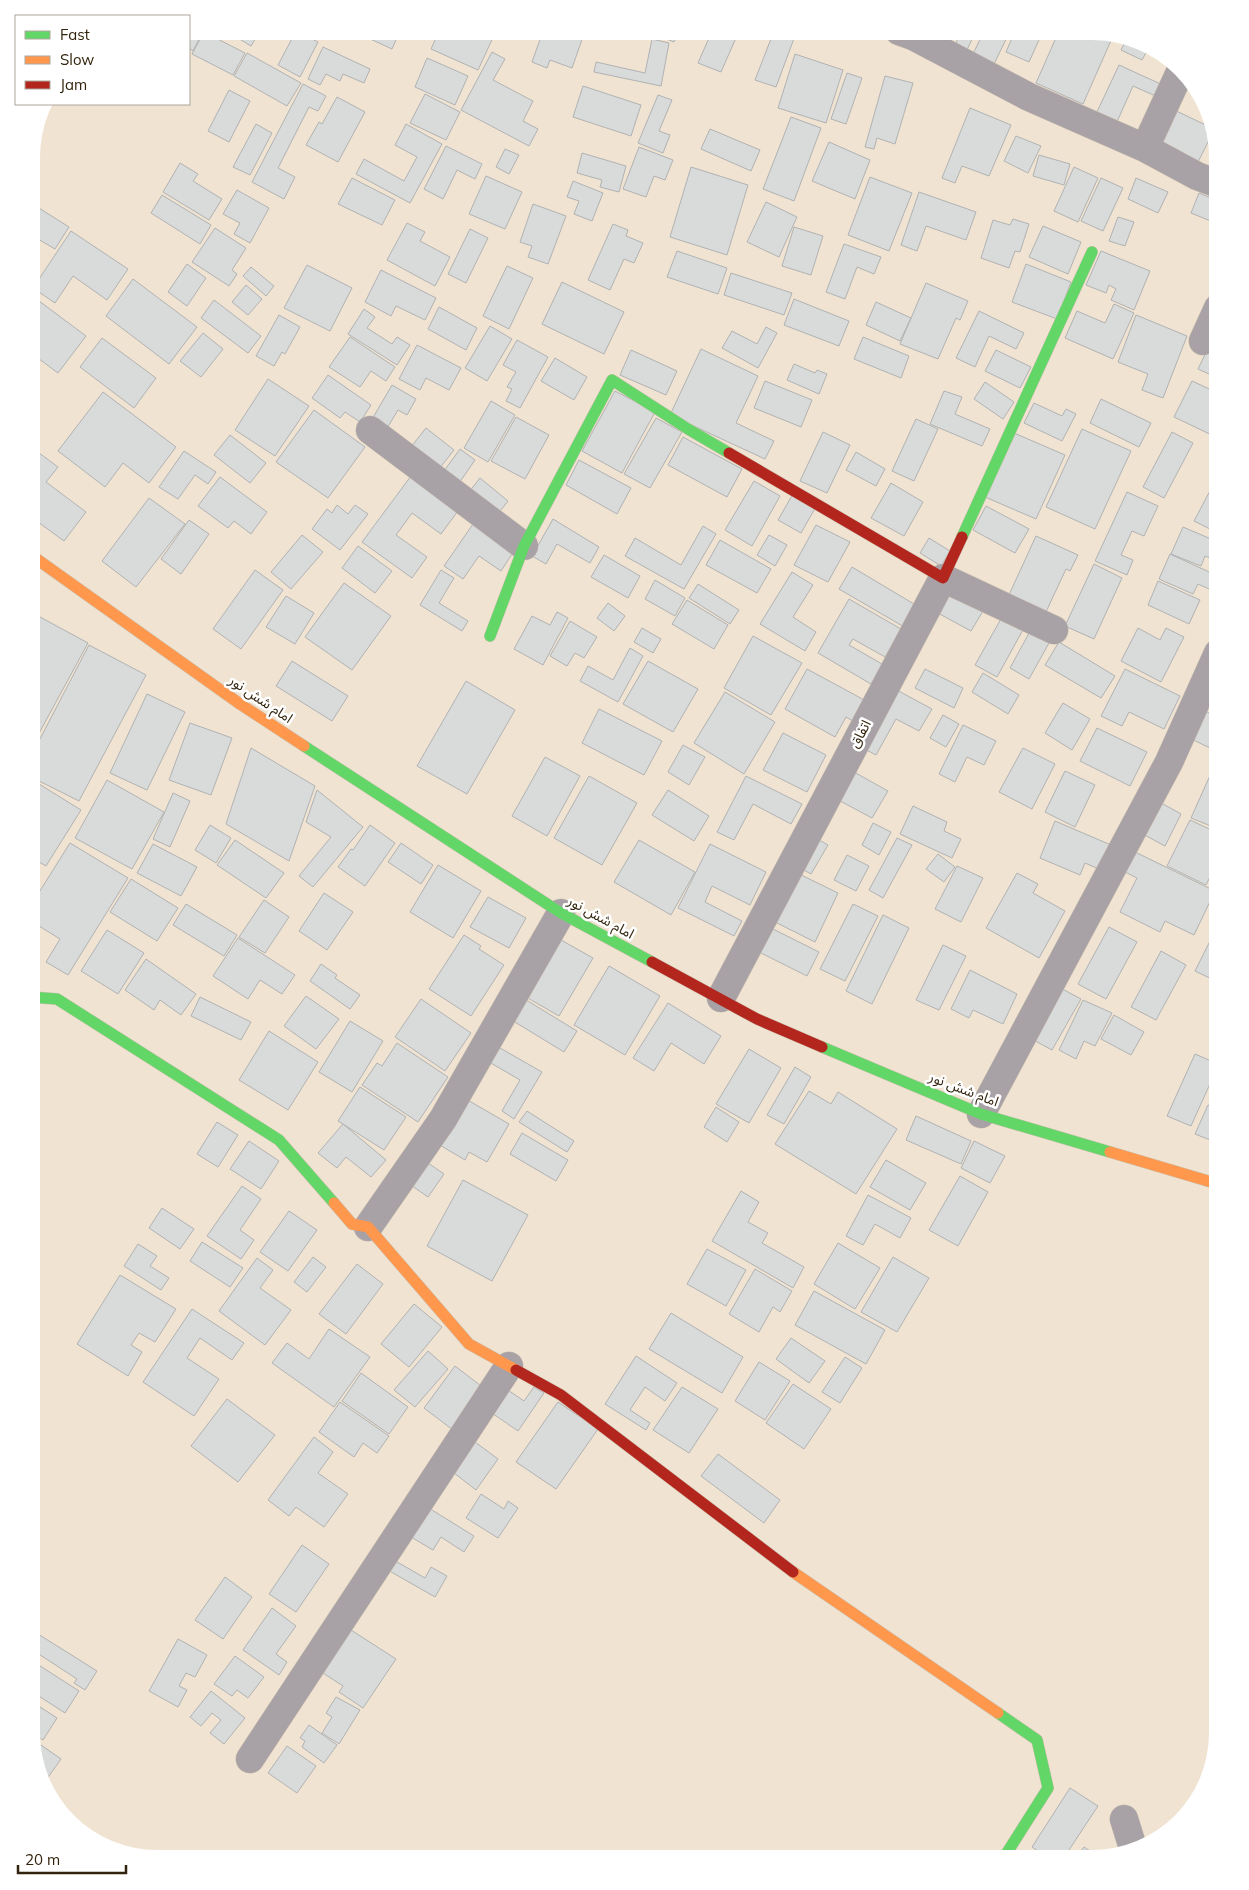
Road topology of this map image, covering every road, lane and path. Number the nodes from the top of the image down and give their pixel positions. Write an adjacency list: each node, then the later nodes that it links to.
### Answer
1 (922, 40): 3 (street)
2 (1178, 77): 3 (street)
3 (1144, 148): 4 (street)
4 (1209, 181)
5 (1092, 252): 11 (street)
6 (1209, 328): 7 (street)
7 (1203, 342)
8 (370, 430): 9 (street)
9 (524, 546): 11 (street); 13 (street)
10 (40, 561): 15 (street, امام شش نور)
11 (943, 578): 12 (street); 17 (street, اتفاق)
12 (1054, 630)
13 (490, 636)
14 (1209, 673): 18 (street)
15 (561, 913): 17 (street, امام شش نور); 20 (street)
16 (40, 998): 20 (street)
17 (721, 998): 18 (street, امام شش نور)
18 (981, 1114): 19 (street, امام شش نور)
19 (1209, 1181)
20 (368, 1227): 21 (street)
21 (509, 1366): 22 (street); 25 (street)
22 (250, 1759)
23 (1124, 1820): 24 (street)
24 (1131, 1843)
25 (1009, 1850)

